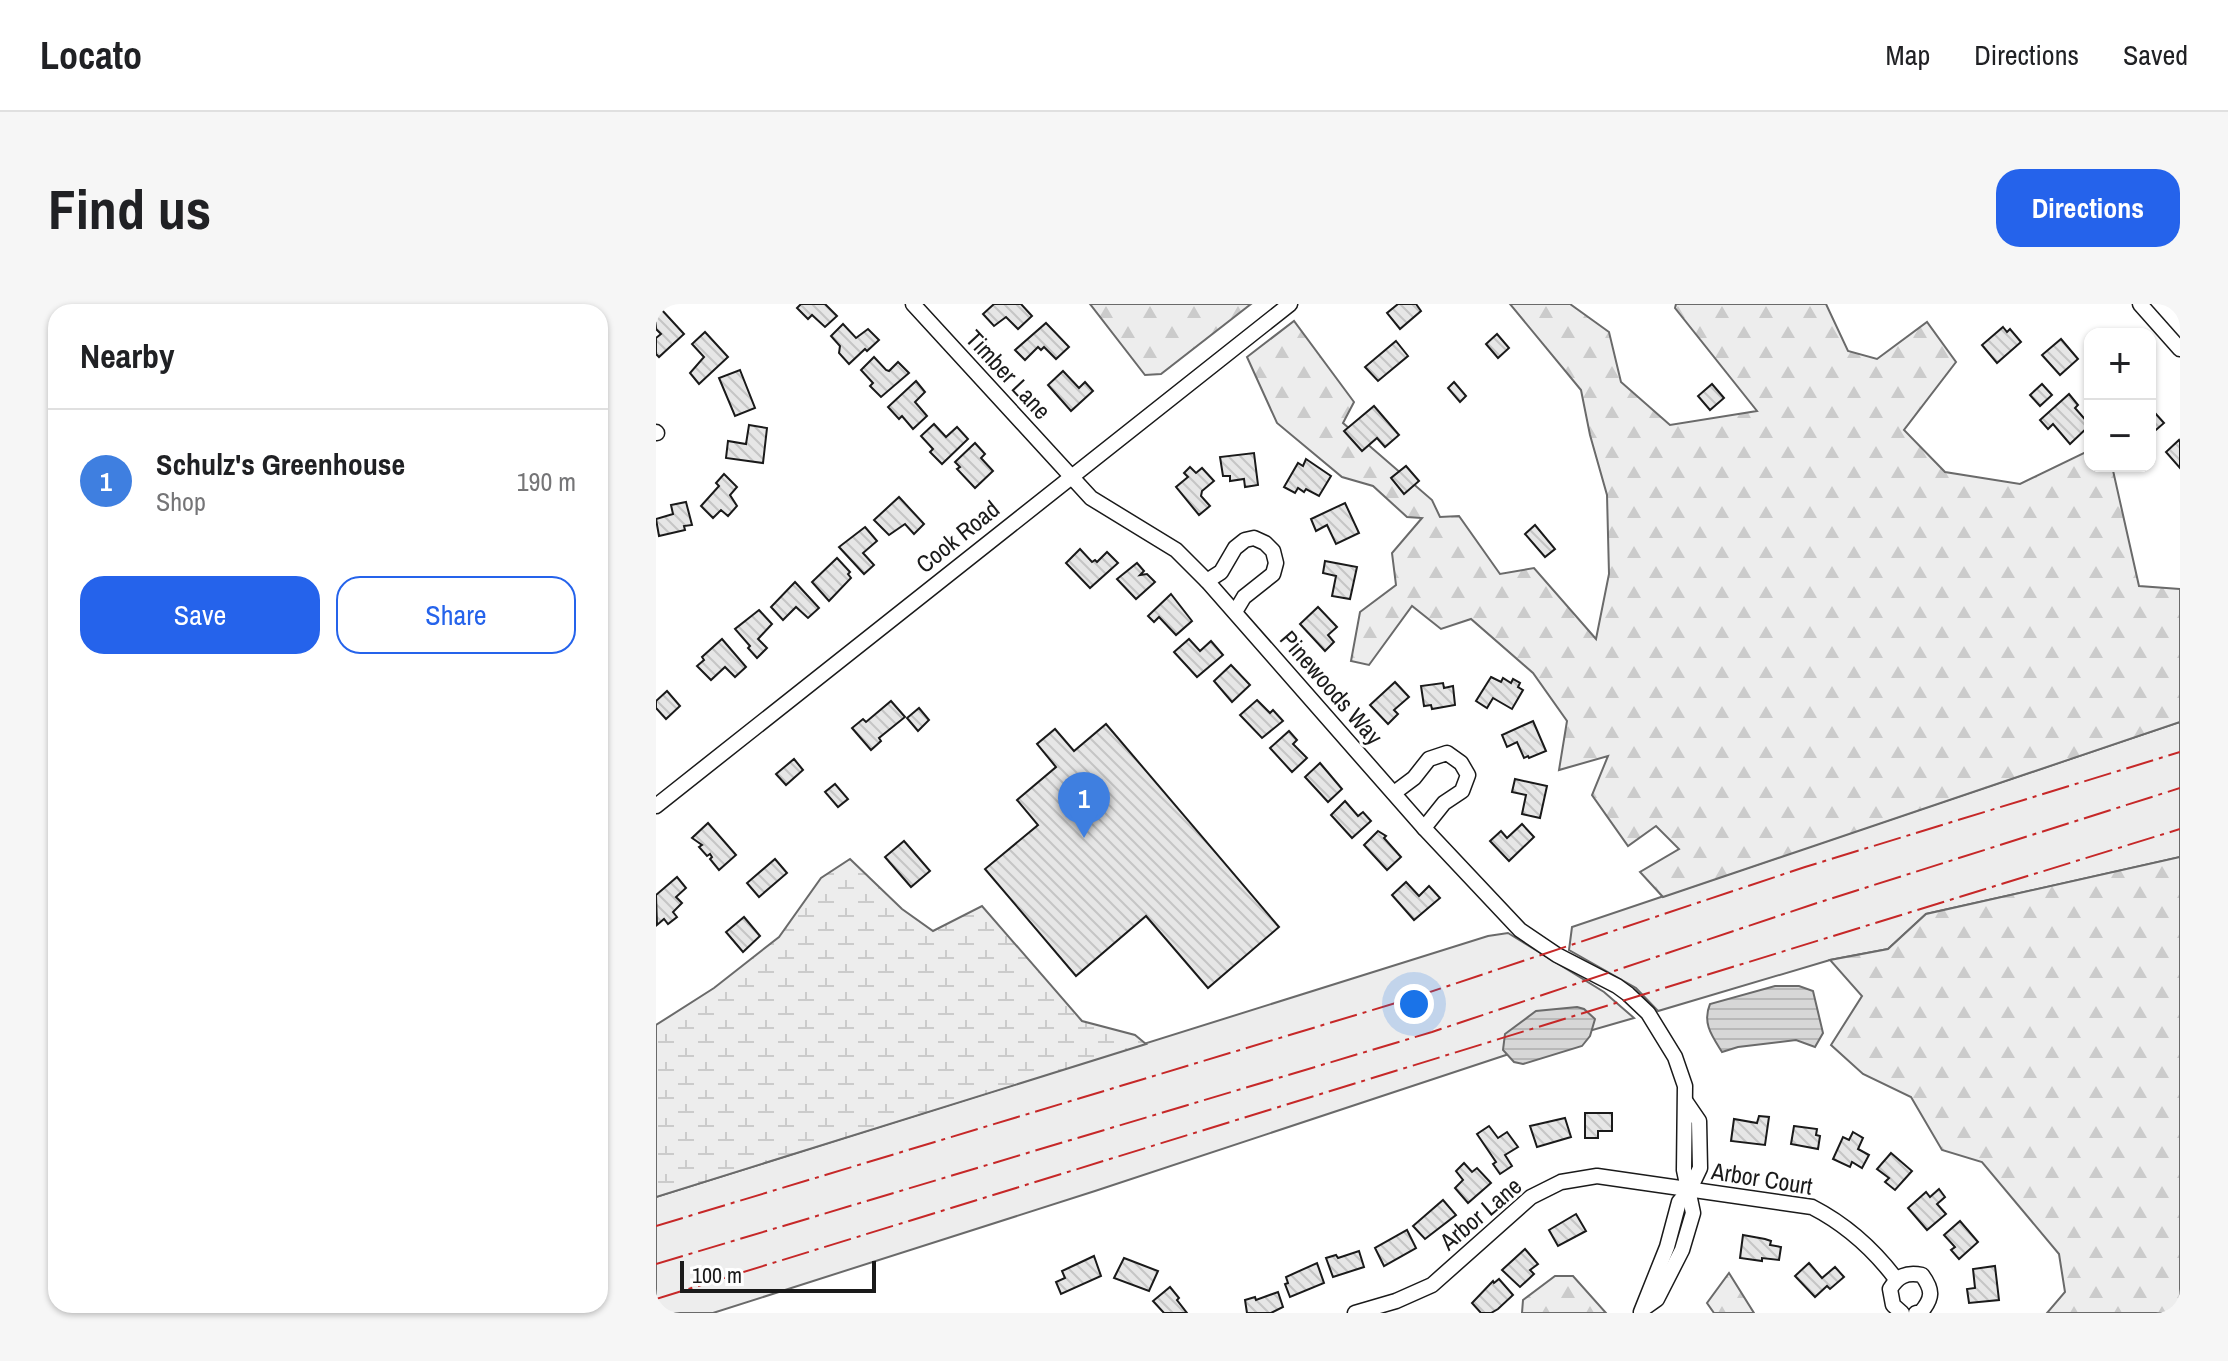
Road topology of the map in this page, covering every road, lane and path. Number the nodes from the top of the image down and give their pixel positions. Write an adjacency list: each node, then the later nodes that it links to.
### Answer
1 (913, 304): 5 (street, Timber Lane)
2 (1290, 304): 5 (street, Cook Road)
3 (2140, 304): 4 (street)
4 (2180, 349)
5 (1071, 475): 6 (street, Pinewoods Way); 9 (street, Cook Road)
6 (1207, 581): 7 (street, Pinewoods Way); 7 (street)
7 (1235, 612): 8 (street, Pinewoods Way)
8 (1394, 793): 10 (street, Pinewoods Way); 10 (street)
9 (656, 806)
10 (1424, 828): 11 (street, Pinewoods Way)
11 (1690, 1189): 12 (street, Arbor Court); 13 (street); 14 (street, Arbor Lane)
12 (1896, 1279): 15 (street); 16 (street)
13 (1642, 1311)
14 (1355, 1313)
15 (1902, 1313)
16 (1916, 1313)

